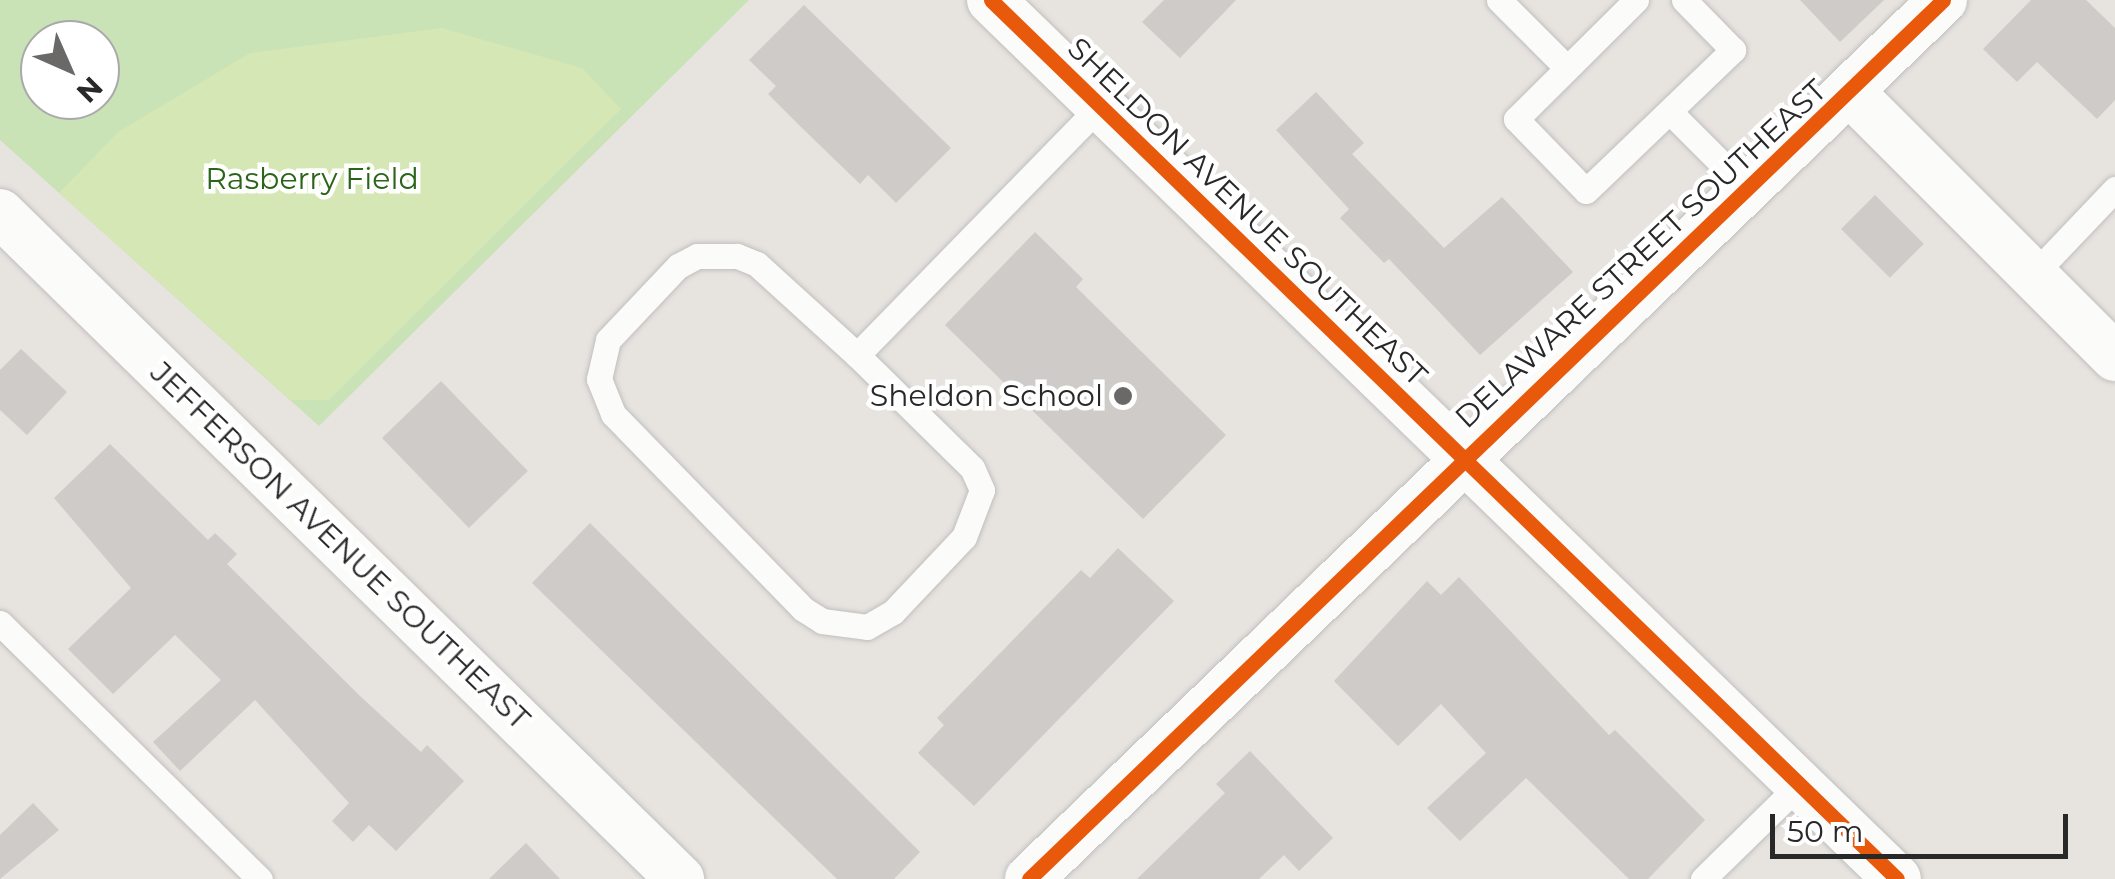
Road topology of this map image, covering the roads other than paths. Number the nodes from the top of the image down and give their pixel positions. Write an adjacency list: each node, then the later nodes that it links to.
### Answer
1 (991, 0): 8 (street, SHELDON AVENUE SOUTHEAST)
2 (1499, 0): 6 (lane)
3 (1636, 0): 6 (lane)
4 (1684, 0): 9 (lane)
5 (1943, 0): 7 (street, DELAWARE STREET SOUTHEAST)
6 (1567, 68): 9 (lane)
7 (1852, 94): 11 (street, DELAWARE STREET SOUTHEAST); 13 (street)
8 (1099, 108): 14 (lane); 16 (street, SHELDON AVENUE SOUTHEAST)
9 (1670, 112): 11 (lane)
10 (2115, 190): 13 (lane)
11 (1748, 191): 16 (street, DELAWARE STREET SOUTHEAST)
12 (0, 213): 20 (street, JEFFERSON AVENUE SOUTHEAST)
13 (2033, 275): 15 (street)
14 (857, 354): 14 (lane)
15 (2115, 357)
16 (1461, 460): 18 (street, SHELDON AVENUE SOUTHEAST); 21 (street, DELAWARE STREET SOUTHEAST)
17 (0, 623): 19 (lane)
18 (1799, 785): 22 (lane); 23 (street, SHELDON AVENUE SOUTHEAST)
19 (260, 879)
20 (680, 879)
21 (1029, 879)
22 (1703, 879)
23 (1896, 879)

